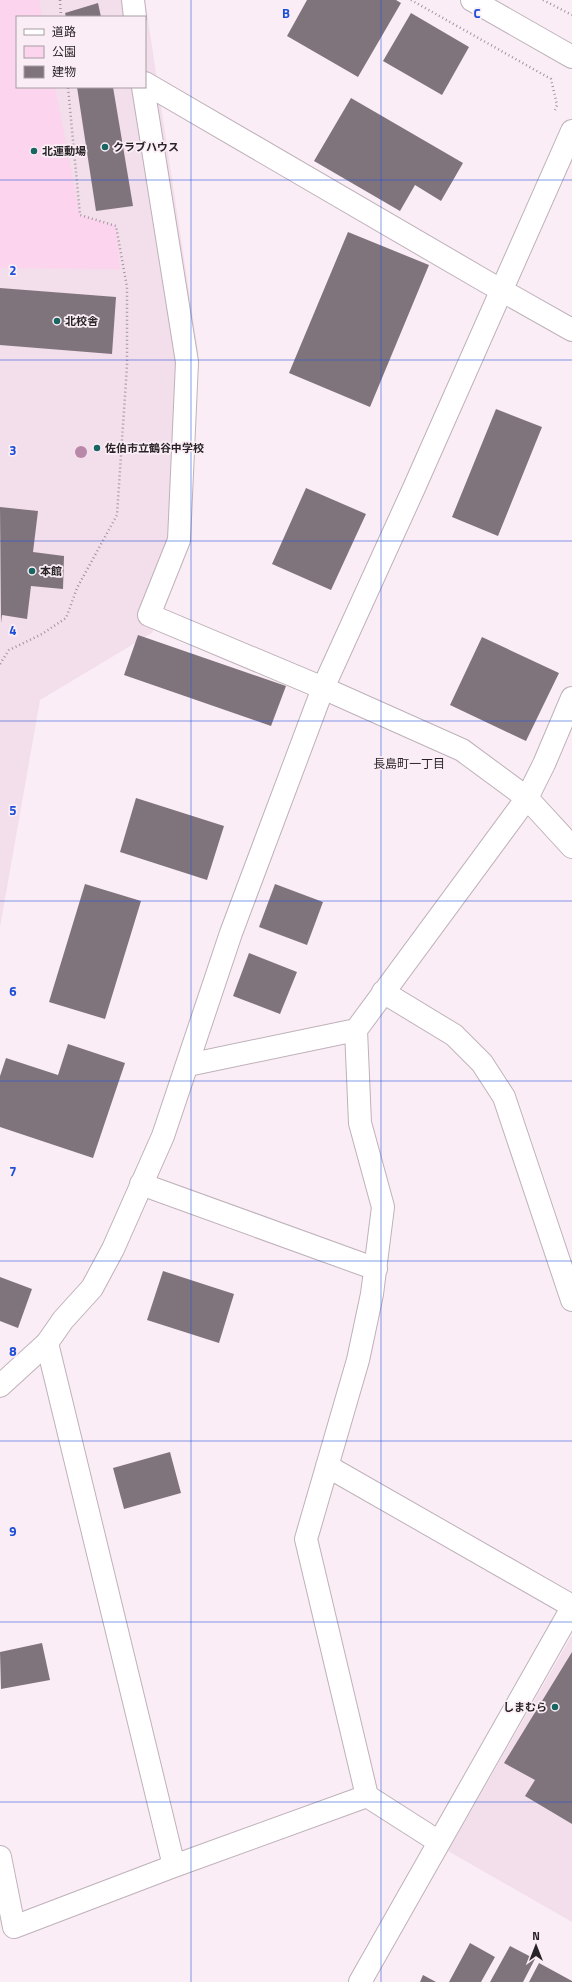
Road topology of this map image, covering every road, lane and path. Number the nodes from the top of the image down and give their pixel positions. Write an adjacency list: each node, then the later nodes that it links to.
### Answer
1 (60, 0): 7 (path)
2 (133, 0): 8 (street)
3 (411, 0): 13 (path)
4 (472, 0): 9 (street)
5 (543, 0): 6 (path)
6 (572, 15)
7 (62, 16)
8 (135, 16)
9 (572, 56)
10 (146, 84): 15 (street)
11 (68, 88): 17 (path)
12 (142, 88): 18 (street)
13 (554, 112)
14 (572, 130): 15 (street)
15 (502, 290): 16 (street); 18 (street)
16 (572, 330)
17 (0, 664)
18 (323, 688): 20 (street); 24 (street)
19 (572, 698): 20 (street)
20 (527, 798): 21 (street); 22 (street)
21 (572, 847)
22 (383, 992): 23 (street); 27 (street)
23 (356, 1030): 24 (street); 26 (street)
24 (188, 1065): 25 (street)
25 (142, 1184): 26 (street); 28 (street)
26 (376, 1269): 30 (street)
27 (572, 1300)
28 (47, 1343): 29 (street); 35 (street)
29 (0, 1386)
30 (327, 1466): 31 (street); 32 (street)
31 (572, 1607): 33 (street)
32 (367, 1796): 33 (street); 35 (street)
33 (439, 1842): 36 (street)
34 (0, 1857): 35 (street)
35 (174, 1866)
36 (360, 1982)

